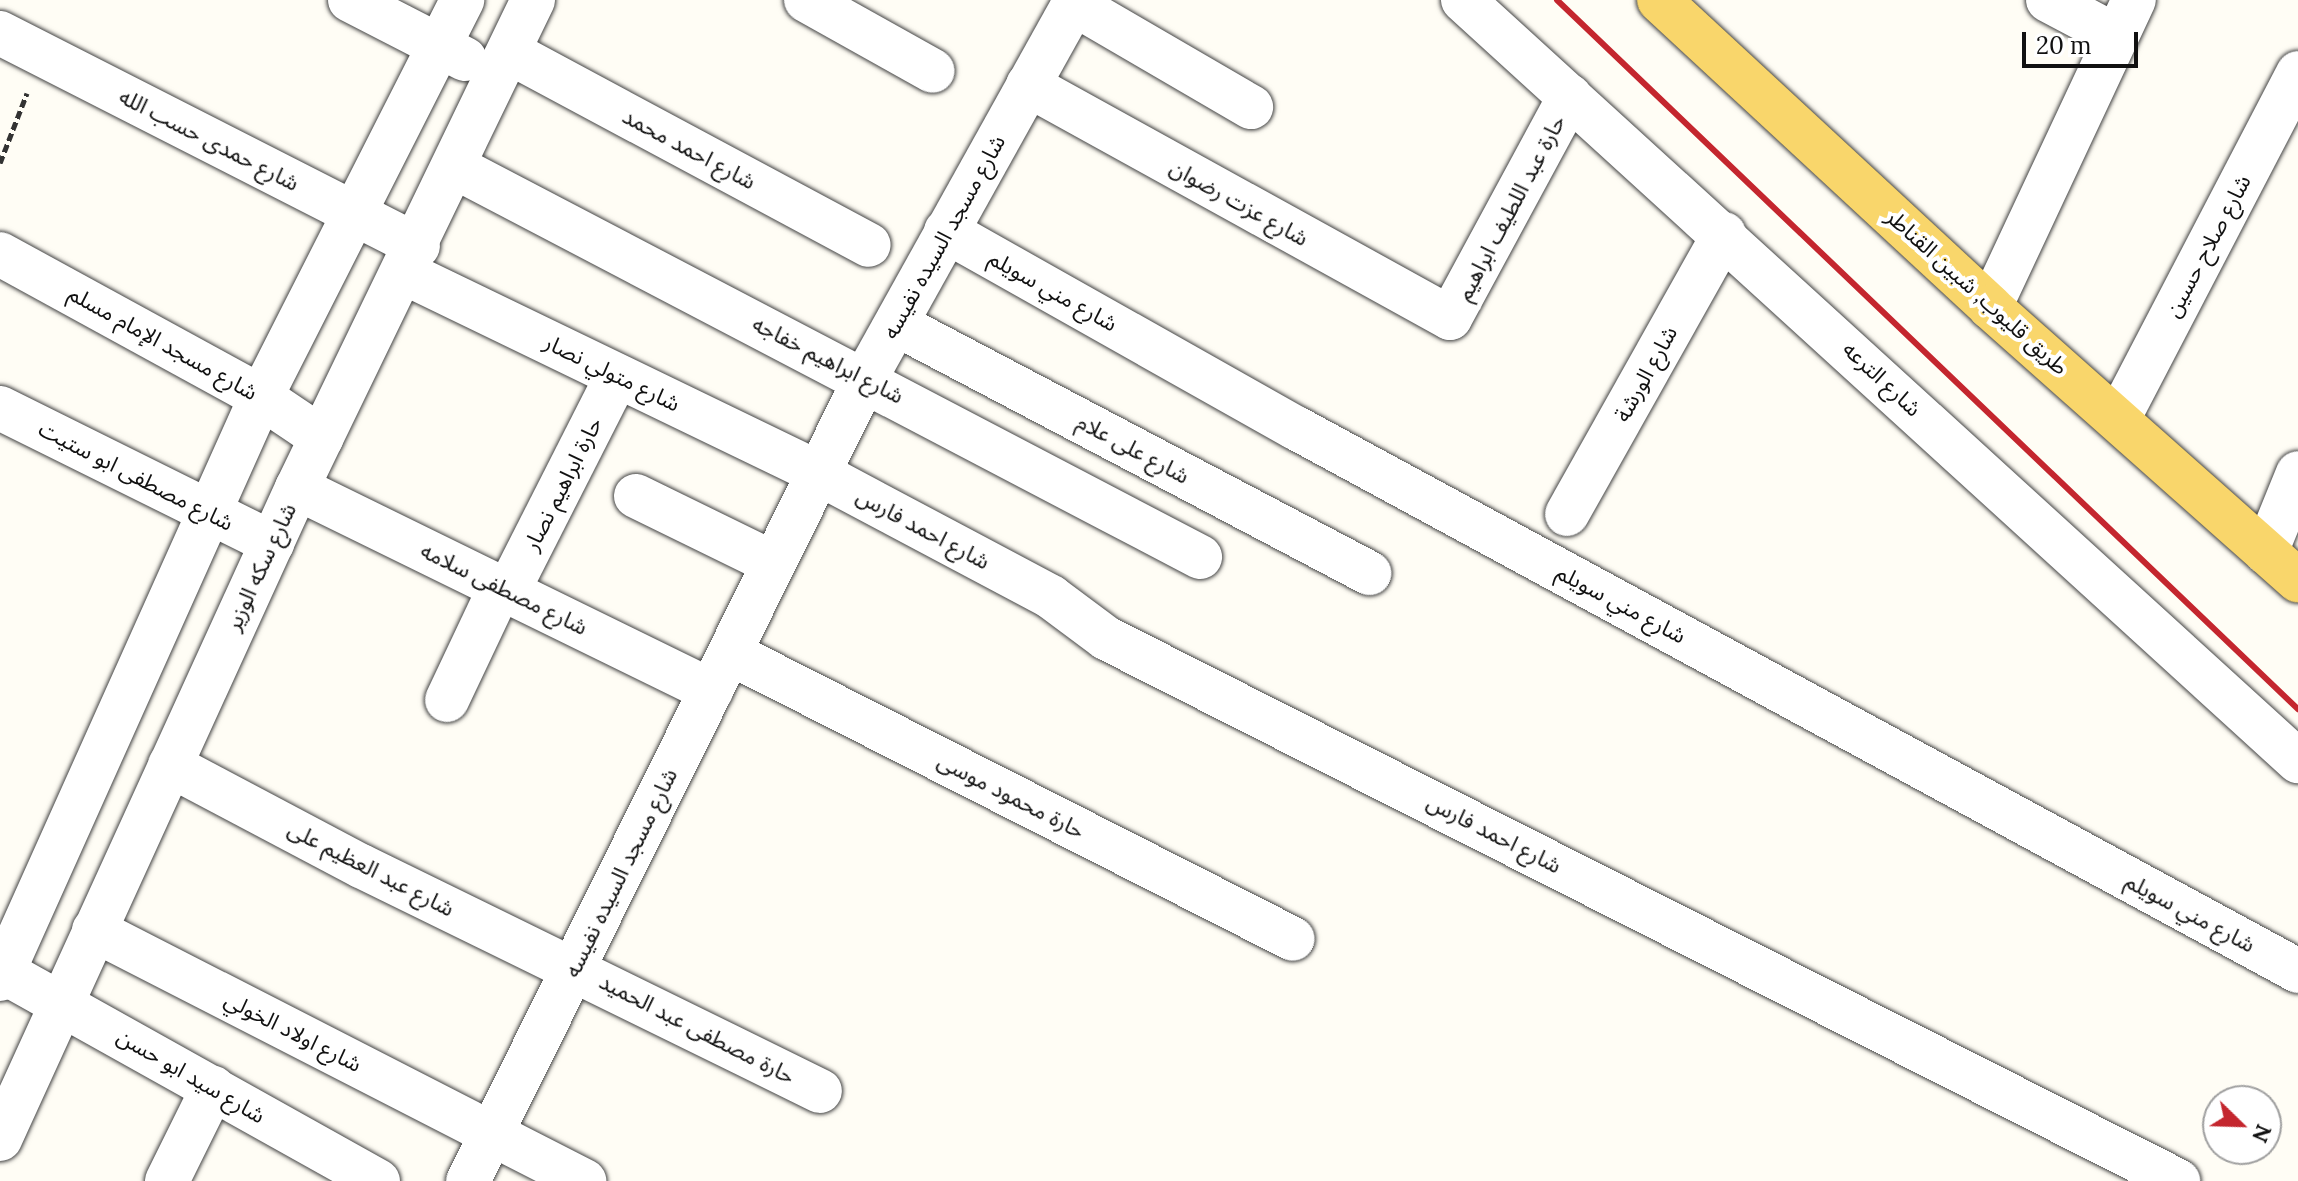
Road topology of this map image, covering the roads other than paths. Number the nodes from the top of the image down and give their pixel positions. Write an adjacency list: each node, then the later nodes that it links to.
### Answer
1 (350, 0): 11 (street, شارع احمد محمد)
2 (462, 0): 11 (street)
3 (533, 0): 12 (street, شارع سكه الوزير)
4 (806, 0): 13 (street)
5 (1463, 0): 16 (street, شارع الترعه)
6 (1659, 0): 25 (main road, طريق قليوب, شبين القناطر)
7 (2048, 0): 9 (street)
8 (1075, 2): 15 (street, شارع مسجد السيده نفيسه); 17 (street)
9 (2125, 18): 25 (street)
10 (0, 33): 19 (street, شارع حمدى حسب الله)
11 (441, 47): 12 (street, شارع احمد محمد); 19 (street)
12 (504, 64): 18 (street, شارع سكه الوزير); 22 (street, شارع احمد محمد)
13 (933, 71)
14 (2298, 73): 32 (street, شارع صلاح حسين)
15 (1028, 85): 20 (street, شارع مسجد السيده نفيسه); 26 (street, شارع عزت رضوان)
16 (1570, 96): 21 (street, شارع الترعه); 26 (street, حارة عبد اللطيف ابراهيم)
17 (1251, 107)
18 (455, 167): 24 (street, شارع سكه الوزير); 29 (street, شارع ابراهيم خفاجه)
19 (356, 214): 24 (street, شارع حمدى حسب الله); 30 (street)
20 (946, 231): 27 (street, شارع مسجد السيده نفيسه); 54 (street, شارع مني سويلم)
21 (1724, 234): 39 (street, شارع الورشة); 49 (street, شارع الترعه)
22 (869, 245)
23 (0, 254): 30 (street, شارع مسجد الإمام مسلم)
24 (412, 260): 28 (street, شارع متولي نصار); 33 (street, شارع سكه الوزير)
25 (1990, 307): 32 (main road, طريق قليوب, شبين القناطر)
26 (1450, 318)
27 (896, 324): 29 (street, شارع مسجد السيده نفيسه); 44 (street, شارع على علام)
28 (617, 376): 34 (street, شارع متولي نصار); 46 (street, حارة ابراهيم نصار)
29 (865, 379): 34 (street, شارع مسجد السيده نفيسه); 42 (street, شارع ابراهيم خفاجه)
30 (261, 397): 33 (street, شارع مسجد الإمام مسلم); 38 (street)
31 (0, 408): 38 (street, شارع مصطفى ابو ستيت)
32 (2118, 419): 41 (main road, طريق قليوب, شبين القناطر)
33 (322, 438): 36 (street, شارع سكه الوزير)
34 (818, 473): 43 (street, شارع مسجد السيده نفيسه); 65 (street, شارع احمد فارس)
35 (2298, 473): 41 (street)
36 (297, 488): 40 (street, شارع سكه الوزير); 46 (street, شارع مصطفى سلامه)
37 (636, 496): 43 (street)
38 (209, 513): 40 (street, شارع مصطفى ابو ستيت); 55 (street)
39 (1567, 514)
40 (272, 543): 50 (street, شارع سكه الوزير)
41 (2266, 552): 45 (main road, طريق قليوب, شبين القناطر)
42 (1200, 557)
43 (773, 563): 47 (street, شارع مسجد السيده نفيسه)
44 (1369, 573)
45 (2298, 580)
46 (504, 590): 47 (street, شارع مصطفى سلامه); 48 (street, حارة ابراهيم نصار)
47 (720, 672): 52 (street, حارة محمود موسى); 53 (street, شارع مسجد السيده نفيسه)
48 (447, 700)
49 (2298, 761)
50 (170, 765): 51 (street, شارع سكه الوزير); 53 (street, شارع عبد العظيم على)
51 (94, 930): 56 (street, شارع سكه الوزير); 59 (street, شارع اولاد الخولي)
52 (1293, 939)
53 (575, 967): 58 (street, حارة مصطفى عبد الحميد); 59 (street, شارع مسجد السيده نفيسه)
54 (2298, 971)
55 (1, 974): 56 (street, شارع سيد ابو حسن)
56 (60, 1002): 57 (street, شارع سيد ابو حسن); 60 (street, شارع سكه الوزير)
57 (213, 1088): 61 (street, شارع سيد ابو حسن); 62 (street)
58 (820, 1091)
59 (492, 1133): 63 (street, شارع مسجد السيده نفيسه); 64 (street, شارع اولاد الخولي)
60 (0, 1139)
61 (375, 1180)
62 (167, 1181)
63 (468, 1181)
64 (584, 1181)
65 (2178, 1181)

